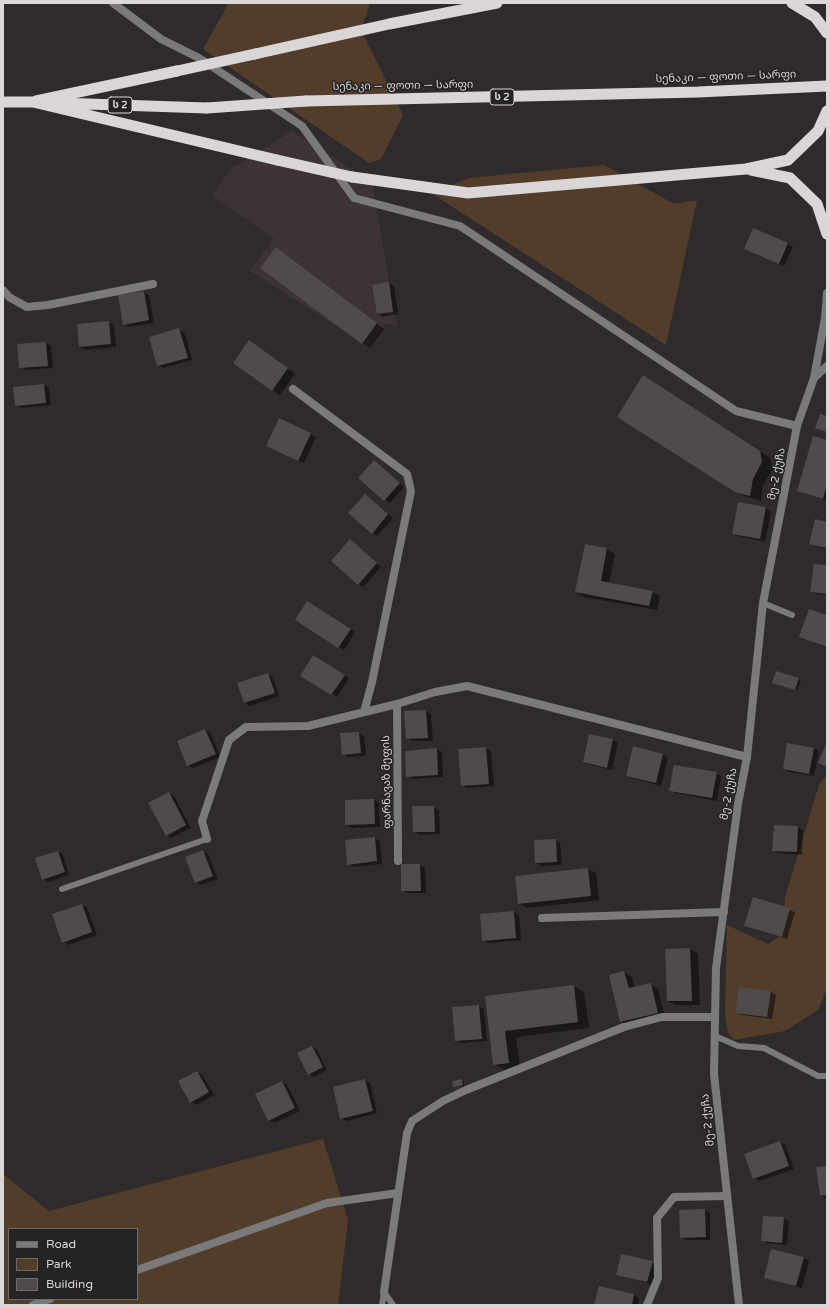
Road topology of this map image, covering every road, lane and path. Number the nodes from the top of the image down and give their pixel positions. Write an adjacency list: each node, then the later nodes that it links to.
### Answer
1 (113, 3): 17 (street)
2 (497, 3): 7 (highway, bridge)
3 (792, 3): 4 (highway)
4 (827, 33)
5 (827, 86): 7 (highway, სენაკი — ფოთი — სარფი / ს 2, bridge)
6 (8, 102): 7 (highway, სენაკი — ფოთი — სარფი / ს 2)
7 (33, 102): 9 (highway, bridge)
8 (827, 111): 9 (highway)
9 (746, 169): 10 (highway)
10 (827, 234)
11 (153, 284): 12 (street)
12 (3, 290)
13 (827, 293): 15 (street, მე-2 ქუჩა)
14 (827, 366): 15 (street)
15 (814, 378): 17 (street, მე-2 ქუჩა)
16 (292, 389): 21 (street)
17 (797, 426): 18 (street, მე-2 ქუჩა)
18 (763, 603): 19 (lane); 22 (street, მე-2 ქუჩა)
19 (792, 615)
20 (397, 704): 21 (street); 22 (street); 24 (street, ფარნავაზ მეფის)
21 (364, 712): 23 (street)
22 (747, 757): 26 (street, მე-2 ქუჩა)
23 (207, 839): 25 (lane)
24 (398, 861)
25 (62, 889)
26 (724, 912): 27 (street); 28 (street, მე-2 ქუჩა)
27 (542, 918)
28 (715, 1017): 29 (street, მე-2 ქუჩა); 31 (street)
29 (715, 1036): 30 (lane); 32 (street, მე-2 ქუჩა)
30 (827, 1076)
31 (398, 1193): 33 (street); 34 (street)
32 (728, 1196): 39 (street); 40 (street, მე-2 ქუჩა)
33 (138, 1270)
34 (384, 1292): 37 (lane); 38 (lane)
35 (47, 1300): 36 (street)
36 (33, 1305)
37 (382, 1305)
38 (393, 1305)
39 (647, 1305)
40 (739, 1305)

